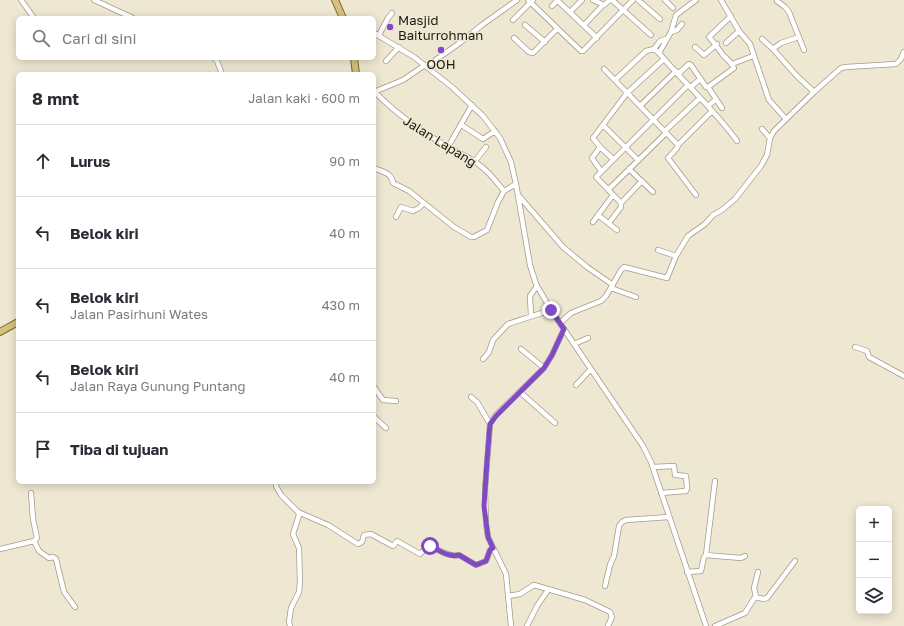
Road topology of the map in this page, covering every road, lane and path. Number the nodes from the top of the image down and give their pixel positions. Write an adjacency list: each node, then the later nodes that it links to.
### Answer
1 (21, 0): 22 (street)
2 (94, 0): 23 (street)
3 (335, 0): 24 (main road)
4 (517, 0): 57 (street)
5 (558, 0): 17 (street); 20 (street)
6 (582, 0): 20 (street)
7 (593, 0): 16 (street)
8 (611, 0): 16 (street); 19 (street)
9 (633, 0): 19 (street)
10 (638, 0): 26 (street)
11 (665, 0): 18 (street)
12 (696, 0): 33 (street)
13 (721, 0): 25 (street)
14 (777, 0): 36 (street)
15 (530, 1): 27 (street); 31 (street)
16 (603, 5): 30 (street)
17 (552, 6)
18 (673, 8)
19 (623, 10): 35 (street); 38 (street)
20 (570, 12): 30 (street)
21 (392, 13): 34 (street)
22 (33, 16)
23 (129, 16)
24 (343, 16)
25 (731, 16): 32 (street); 43 (street)
26 (660, 19)
27 (513, 20)
28 (525, 24): 41 (street)
29 (682, 24): 33 (street)
30 (584, 26): 38 (street)
31 (557, 29): 38 (street); 41 (street)
32 (739, 31): 42 (street); 51 (street)
33 (671, 32): 39 (street)
34 (376, 34): 44 (street)
35 (651, 36)
36 (799, 37): 47 (street); 48 (street)
37 (514, 38): 41 (street)
38 (597, 38)
39 (666, 39): 46 (street); 50 (street)
40 (762, 39): 47 (street)
41 (545, 42)
42 (726, 43)
43 (717, 44): 45 (street); 56 (street)
44 (399, 47): 55 (street); 57 (street)
45 (695, 47)
46 (654, 49): 50 (street); 63 (street)
47 (773, 49): 67 (street)
48 (804, 50)
49 (904, 52): 67 (street)
50 (658, 53): 52 (street)
51 (753, 56): 56 (street); 78 (street)
52 (664, 59): 61 (street); 69 (street)
53 (216, 60): 59 (street)
54 (354, 60): 60 (main road)
55 (386, 61)
56 (734, 63): 65 (street)
57 (426, 65): 66 (street); 72 (street)
58 (604, 69): 63 (street)
59 (221, 72)
60 (356, 72)
61 (677, 73): 62 (street); 64 (street); 73 (street)
62 (700, 79): 64 (street); 65 (street)
63 (615, 80): 69 (street)
64 (690, 86): 70 (street); 77 (street)
65 (708, 87): 75 (street)
66 (376, 92)
67 (814, 92): 78 (street)
68 (376, 93): 87 (street, Jalan Lapang)
69 (628, 93): 73 (street); 79 (street)
70 (700, 98): 74 (street); 83 (street)
71 (714, 101): 74 (street)
72 (472, 105): 82 (street); 87 (street)
73 (640, 106): 77 (street)
74 (708, 106): 76 (street)
75 (722, 108)
76 (712, 111): 85 (street); 86 (street)
77 (653, 119): 83 (street); 90 (street)
78 (786, 119): 84 (street)
79 (603, 125): 89 (street); 90 (street)
80 (463, 126): 82 (street)
81 (762, 129): 84 (street)
82 (495, 130): 98 (street)
83 (666, 132): 86 (street); 92 (street)
84 (770, 138): 113 (street)
85 (737, 141)
86 (678, 145): 104 (street)
87 (448, 147): 93 (street, Jalan Lapang)
88 (486, 147): 93 (street)
89 (600, 147): 91 (street); 96 (street)
90 (625, 147): 91 (street); 92 (street)
91 (613, 160): 96 (street)
92 (638, 160): 95 (street)
93 (475, 162): 100 (street, Jalan Lapang)
94 (376, 169): 105 (street)
95 (629, 169): 97 (street); 99 (street)
96 (602, 170): 99 (street)
97 (642, 181): 101 (street); 106 (street)
98 (516, 184): 100 (street); 102 (street)
99 (608, 190): 103 (street)
100 (504, 191): 105 (street)
101 (654, 192)
102 (518, 195): 114 (street); 115 (street)
103 (613, 195): 106 (street); 107 (street)
104 (696, 195)
105 (424, 202): 108 (street)
106 (621, 203): 110 (street)
107 (598, 215): 109 (street); 110 (street)
108 (396, 217)
109 (593, 222)
110 (609, 223): 111 (street)
111 (617, 230)
112 (658, 250): 113 (street)
113 (676, 256): 115 (street)
114 (537, 286): 117 (street); 118 (street)
115 (612, 287): 116 (street); 120 (street)
116 (636, 297)
117 (551, 310): 118 (street); 120 (street)
118 (531, 316): 127 (street)
119 (16, 323): 122 (main road)
120 (560, 323): 121 (street)
121 (564, 329): 124 (street); 128 (street)
122 (0, 332)
123 (588, 338): 124 (street)
124 (574, 344): 129 (street)
125 (855, 347): 130 (street)
126 (521, 349): 128 (street)
127 (483, 359)
128 (544, 368): 133 (street)
129 (591, 369): 131 (street); 140 (street)
130 (904, 376)
131 (576, 385)
132 (376, 390): 135 (street)
133 (520, 392): 137 (street); 138 (street)
134 (471, 397): 138 (street)
135 (396, 401)
136 (376, 419): 139 (street)
137 (555, 423)
138 (490, 424): 148 (street)
139 (386, 428)
140 (653, 467): 143 (street); 143 (street)
141 (715, 481): 150 (street)
142 (276, 484): 145 (street)
143 (661, 492): 146 (street)
144 (31, 493): 147 (street)
145 (298, 512): 148 (street); 160 (street)
146 (669, 516): 153 (street); 155 (street)
147 (34, 541): 149 (street); 159 (street)
148 (493, 548): 157 (street)
149 (0, 549)
150 (706, 555): 151 (street); 153 (street)
151 (745, 556)
152 (795, 561): 158 (street)
153 (687, 572): 164 (street)
154 (758, 572): 158 (street)
155 (605, 586)
156 (548, 590): 157 (street); 162 (street); 163 (street)
157 (508, 596): 161 (street)
158 (756, 597): 165 (street)
159 (75, 607)
160 (290, 626)
161 (511, 626)
162 (528, 626)
163 (608, 626)
164 (706, 626)
165 (715, 626)

